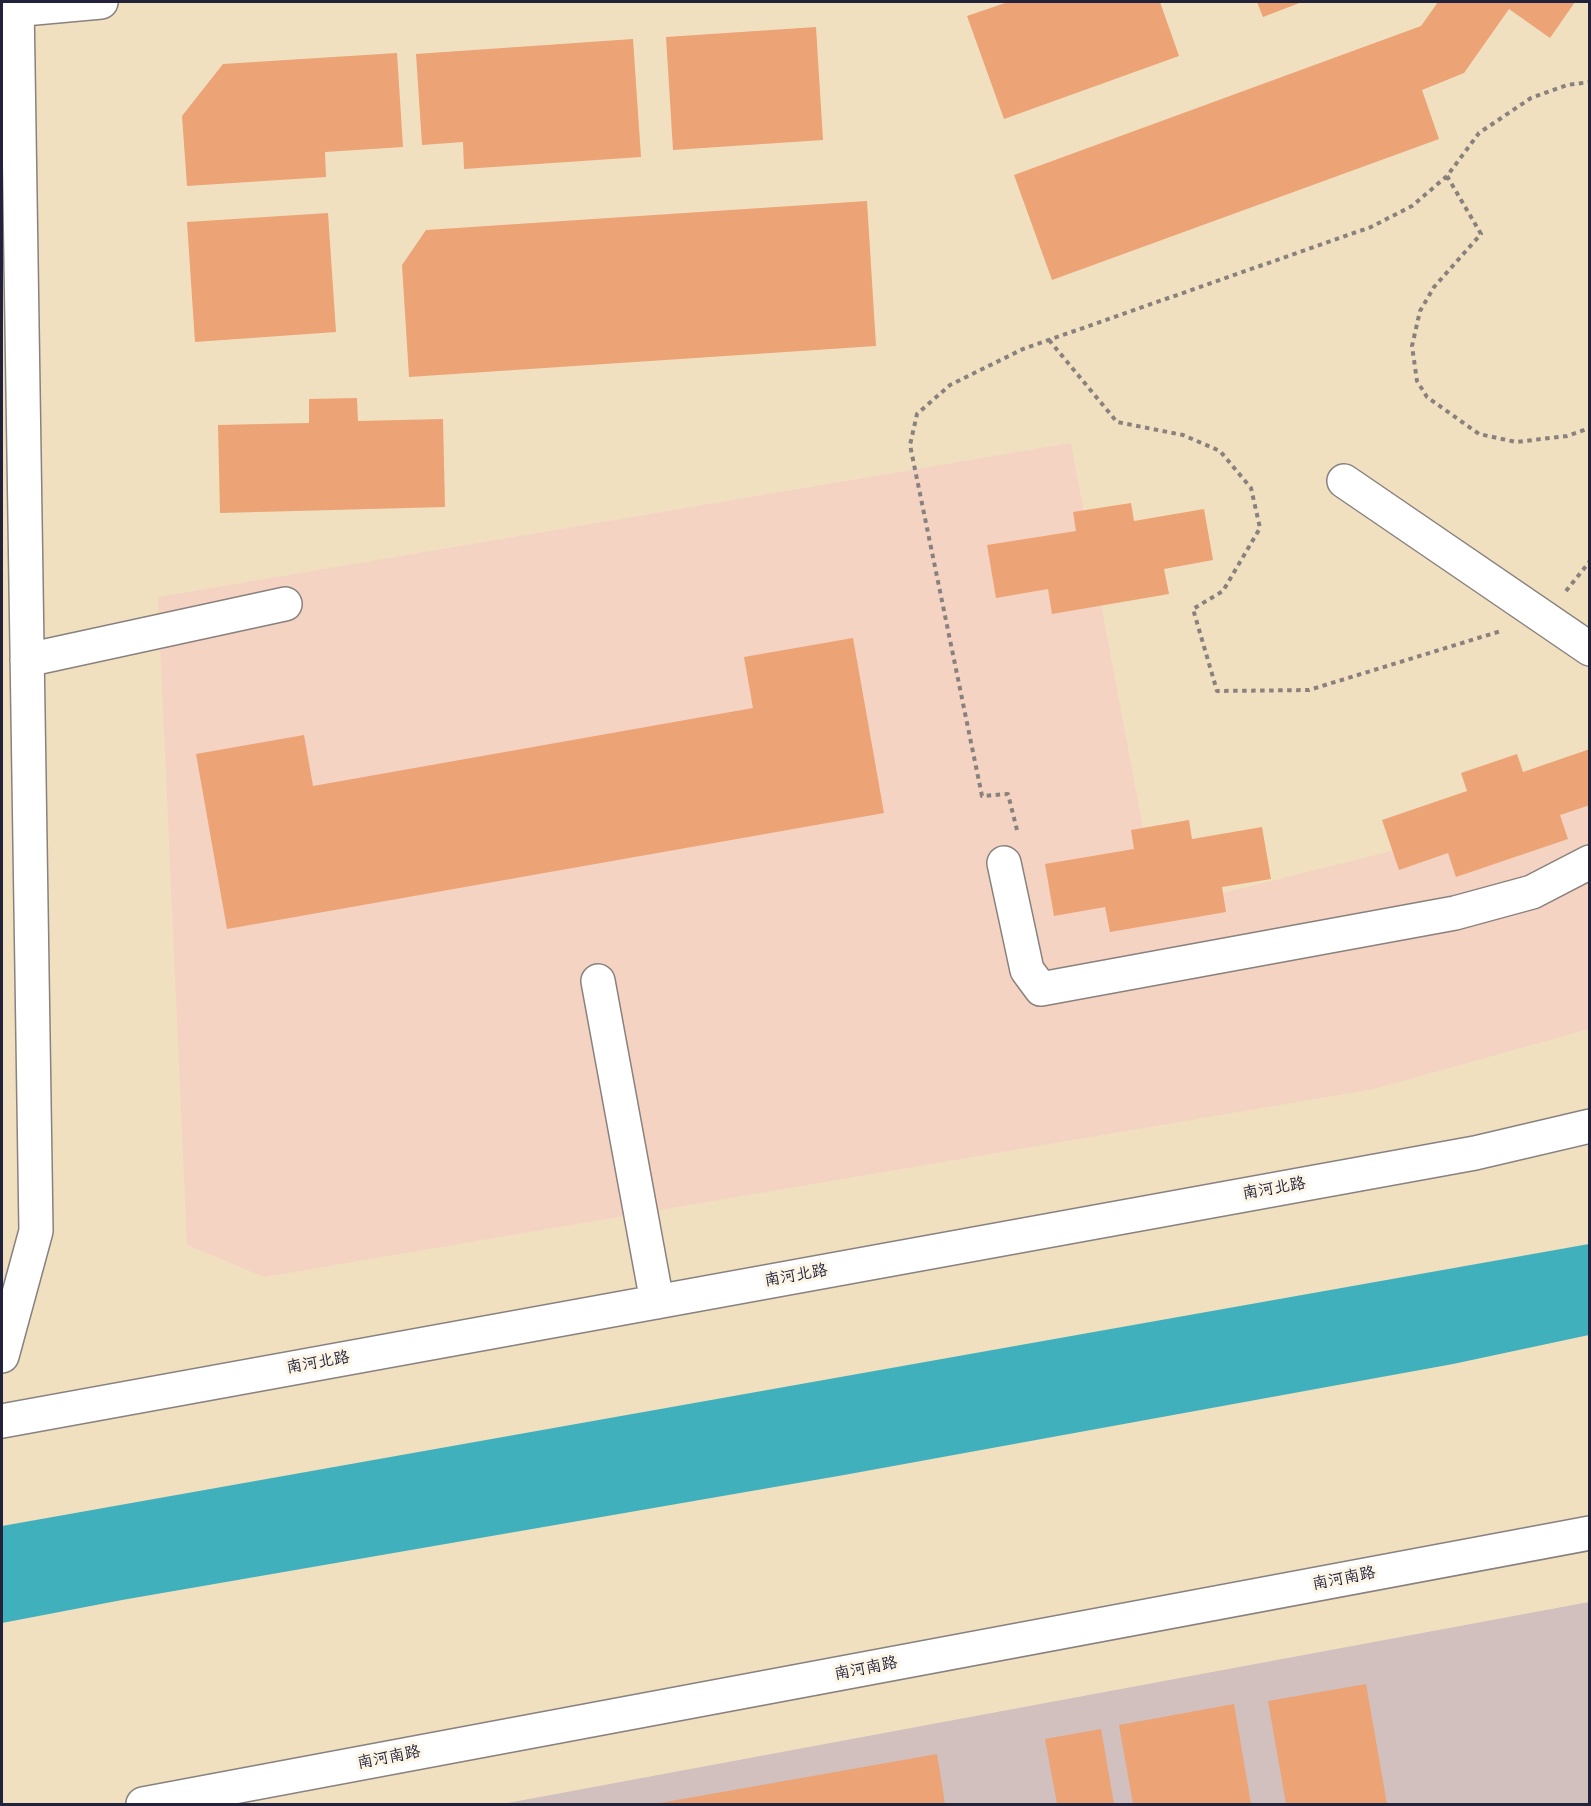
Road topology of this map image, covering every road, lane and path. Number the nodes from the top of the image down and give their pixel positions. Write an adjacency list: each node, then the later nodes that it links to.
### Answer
1 (100, 2): 2 (street)
2 (12, 7): 12 (street)
3 (1590, 82): 4 (path)
4 (1447, 177): 5 (path); 6 (path)
5 (1049, 340): 10 (path); 13 (path)
6 (1590, 428)
7 (1344, 480): 10 (street)
8 (1590, 561): 10 (path)
9 (285, 604): 12 (street)
10 (1544, 618): 11 (street)
11 (1590, 649)
12 (27, 660): 19 (street)
13 (981, 796)
14 (1590, 861): 15 (street)
15 (1004, 863)
16 (598, 981): 18 (street)
17 (1590, 1126): 18 (street, 南河北路)
18 (657, 1302): 20 (street, 南河北路)
19 (2, 1356)
20 (2, 1421)
21 (1590, 1533): 22 (street, 南河南路)
22 (143, 1804)

